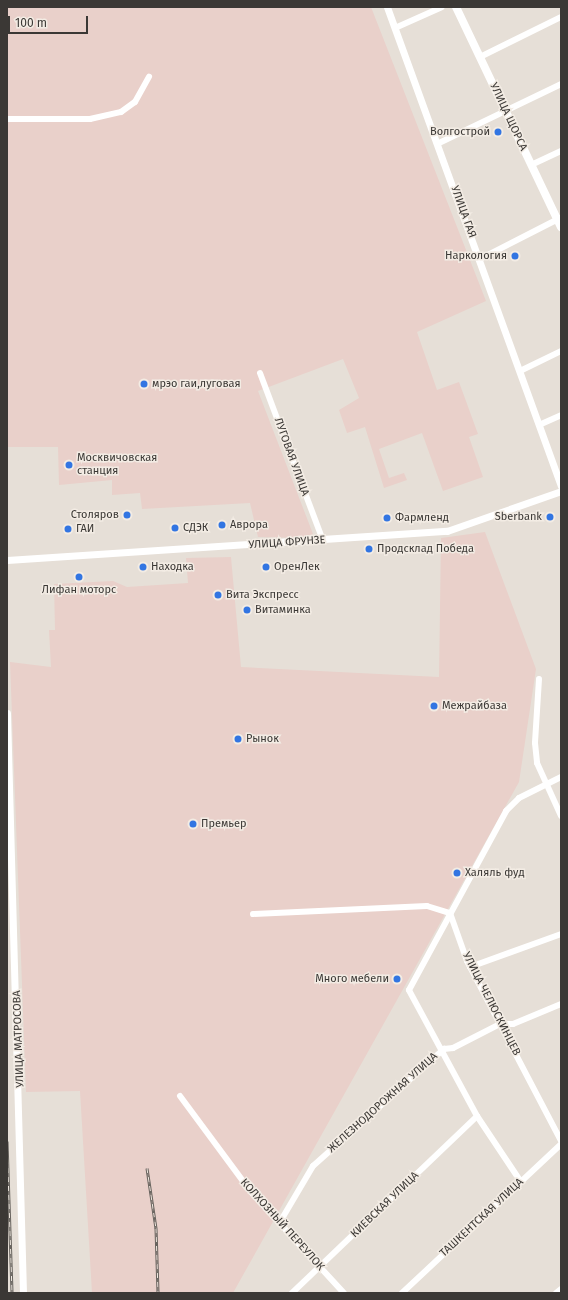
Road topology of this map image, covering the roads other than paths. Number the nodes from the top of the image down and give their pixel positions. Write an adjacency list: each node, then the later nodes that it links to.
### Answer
1 (387, 7): 5 (street, УЛИЦА ГАЯ)
2 (442, 7): 5 (street)
3 (456, 7): 6 (main road, УЛИЦА ЩОРСА)
4 (561, 17): 6 (street)
5 (395, 28): 11 (street, УЛИЦА ГАЯ)
6 (480, 57): 9 (main road, УЛИЦА ЩОРСА)
7 (149, 77): 10 (street)
8 (561, 84): 9 (street)
9 (506, 112): 11 (street); 13 (main road, УЛИЦА ЩОРСА)
10 (7, 119)
11 (437, 144): 15 (street, УЛИЦА ГАЯ)
12 (561, 151): 13 (street)
13 (531, 165): 14 (main road, УЛИЦА ЩОРСА)
14 (560, 222): 15 (street)
15 (480, 259): 17 (street, УЛИЦА ГАЯ)
16 (561, 351): 17 (street)
17 (520, 371): 20 (street, УЛИЦА ГАЯ)
18 (260, 373): 23 (street, ЛУГОВАЯ УЛИЦА)
19 (561, 415): 20 (street)
20 (539, 425): 21 (street, УЛИЦА ГАЯ)
21 (561, 486)
22 (561, 491): 23 (street, УЛИЦА ФРУНЗЕ)
23 (323, 541): 24 (street, УЛИЦА ФРУНЗЕ)
24 (7, 560)
25 (539, 678): 28 (street)
26 (7, 713): 44 (street, УЛИЦА МАТРОСОВА)
27 (561, 777): 28 (street)
28 (545, 784): 29 (street); 30 (street)
29 (561, 816)
30 (450, 913): 31 (street); 33 (street, УЛИЦА ЧЕЛЮСКИНЦЕВ); 36 (street)
31 (254, 914)
32 (561, 934): 33 (street)
33 (470, 967): 35 (street, УЛИЦА ЧЕЛЮСКИНЦЕВ)
34 (561, 1004): 35 (street, ЖЕЛЕЗНОДОРОЖНАЯ УЛИЦА)
35 (500, 1024): 36 (street, ЖЕЛЕЗНОДОРОЖНАЯ УЛИЦА); 39 (street, УЛИЦА ЧЕЛЮСКИНЦЕВ)
36 (444, 1050): 38 (street); 41 (street, ЖЕЛЕЗНОДОРОЖНАЯ УЛИЦА)
37 (180, 1096): 41 (street, КОЛХОЗНЫЙ ПЕРЕУЛОК)
38 (477, 1116): 40 (street); 42 (street, КИЕВСКАЯ УЛИЦА)
39 (561, 1143): 40 (street, ТАШКЕНТСКАЯ УЛИЦА)
40 (521, 1182): 47 (street, ТАШКЕНТСКАЯ УЛИЦА)
41 (280, 1222): 42 (street, КОЛХОЗНЫЙ ПЕРЕУЛОК)
42 (318, 1266): 45 (street, КИЕВСКАЯ УЛИЦА); 46 (street, КОЛХОЗНЫЙ ПЕРЕУЛОК)
43 (561, 1289): 48 (street)
44 (23, 1293)
45 (292, 1293)
46 (344, 1293)
47 (402, 1293)
48 (556, 1293)

